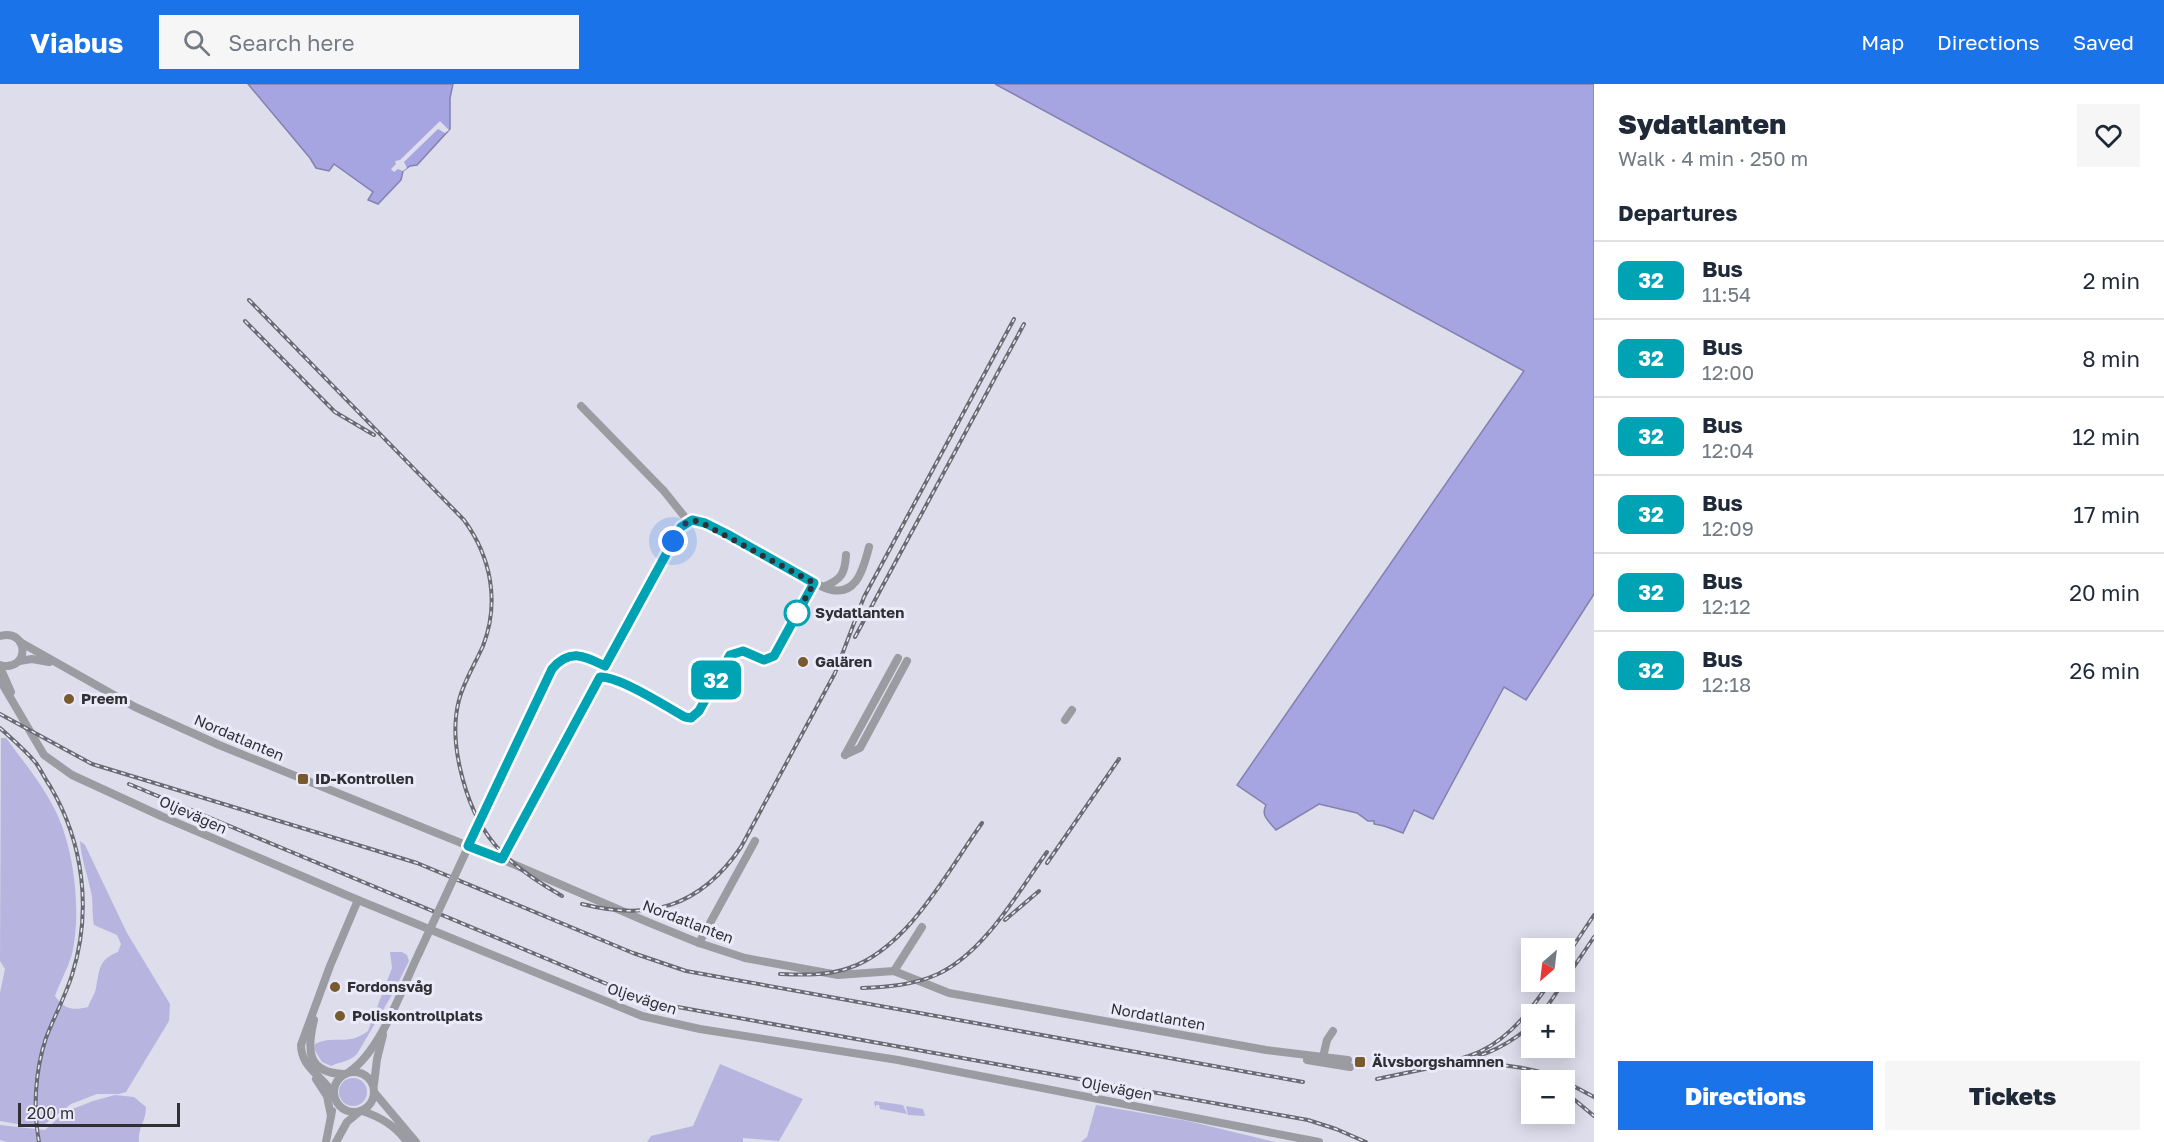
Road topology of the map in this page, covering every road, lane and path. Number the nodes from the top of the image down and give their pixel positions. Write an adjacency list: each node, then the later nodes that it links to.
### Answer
1 (581, 406): 2 (street)
2 (688, 521): 5 (street); 12 (street)
3 (869, 547): 5 (street)
4 (846, 555): 5 (street)
5 (823, 587)
6 (2, 634): 7 (street)
7 (21, 642): 9 (street, Oljevägen); 10 (street, Nordatlanten)
8 (902, 659): 18 (street)
9 (17, 663): 10 (street, Nordatlanten); 11 (street, Oljevägen); 14 (street, Oljevägen)
10 (58, 664): 20 (street, Nordatlanten)
11 (0, 666): 14 (street, Oljevägen)
12 (605, 666): 20 (street); 26 (street, bridge)
13 (0, 680): 16 (street, Oljevägen)
14 (13, 697): 16 (street, Oljevägen)
15 (1072, 710): 17 (street)
16 (21, 714): 21 (street, Oljevägen)
17 (1065, 720)
18 (853, 753)
19 (755, 842): 23 (street)
20 (502, 859): 23 (street, Nordatlanten)
21 (358, 900): 25 (street); 40 (street, Oljevägen)
22 (922, 927): 24 (street)
23 (699, 943): 24 (street, Nordatlanten)
24 (894, 971): 28 (street, Nordatlanten)
25 (319, 999): 30 (street); 31 (street)
26 (389, 1018): 31 (street); 32 (street)
27 (1335, 1032): 28 (street)
28 (1323, 1055): 29 (street, Nordatlanten)
29 (1349, 1063)
30 (311, 1071): 33 (street); 35 (street)
31 (347, 1073): 32 (street); 33 (street)
32 (374, 1090): 34 (street); 39 (street)
33 (334, 1097): 34 (street); 35 (street)
34 (361, 1111): 37 (street); 38 (street)
35 (331, 1116): 36 (street)
36 (326, 1142)
37 (336, 1142)
38 (407, 1142)
39 (416, 1142)
40 (1319, 1142)

